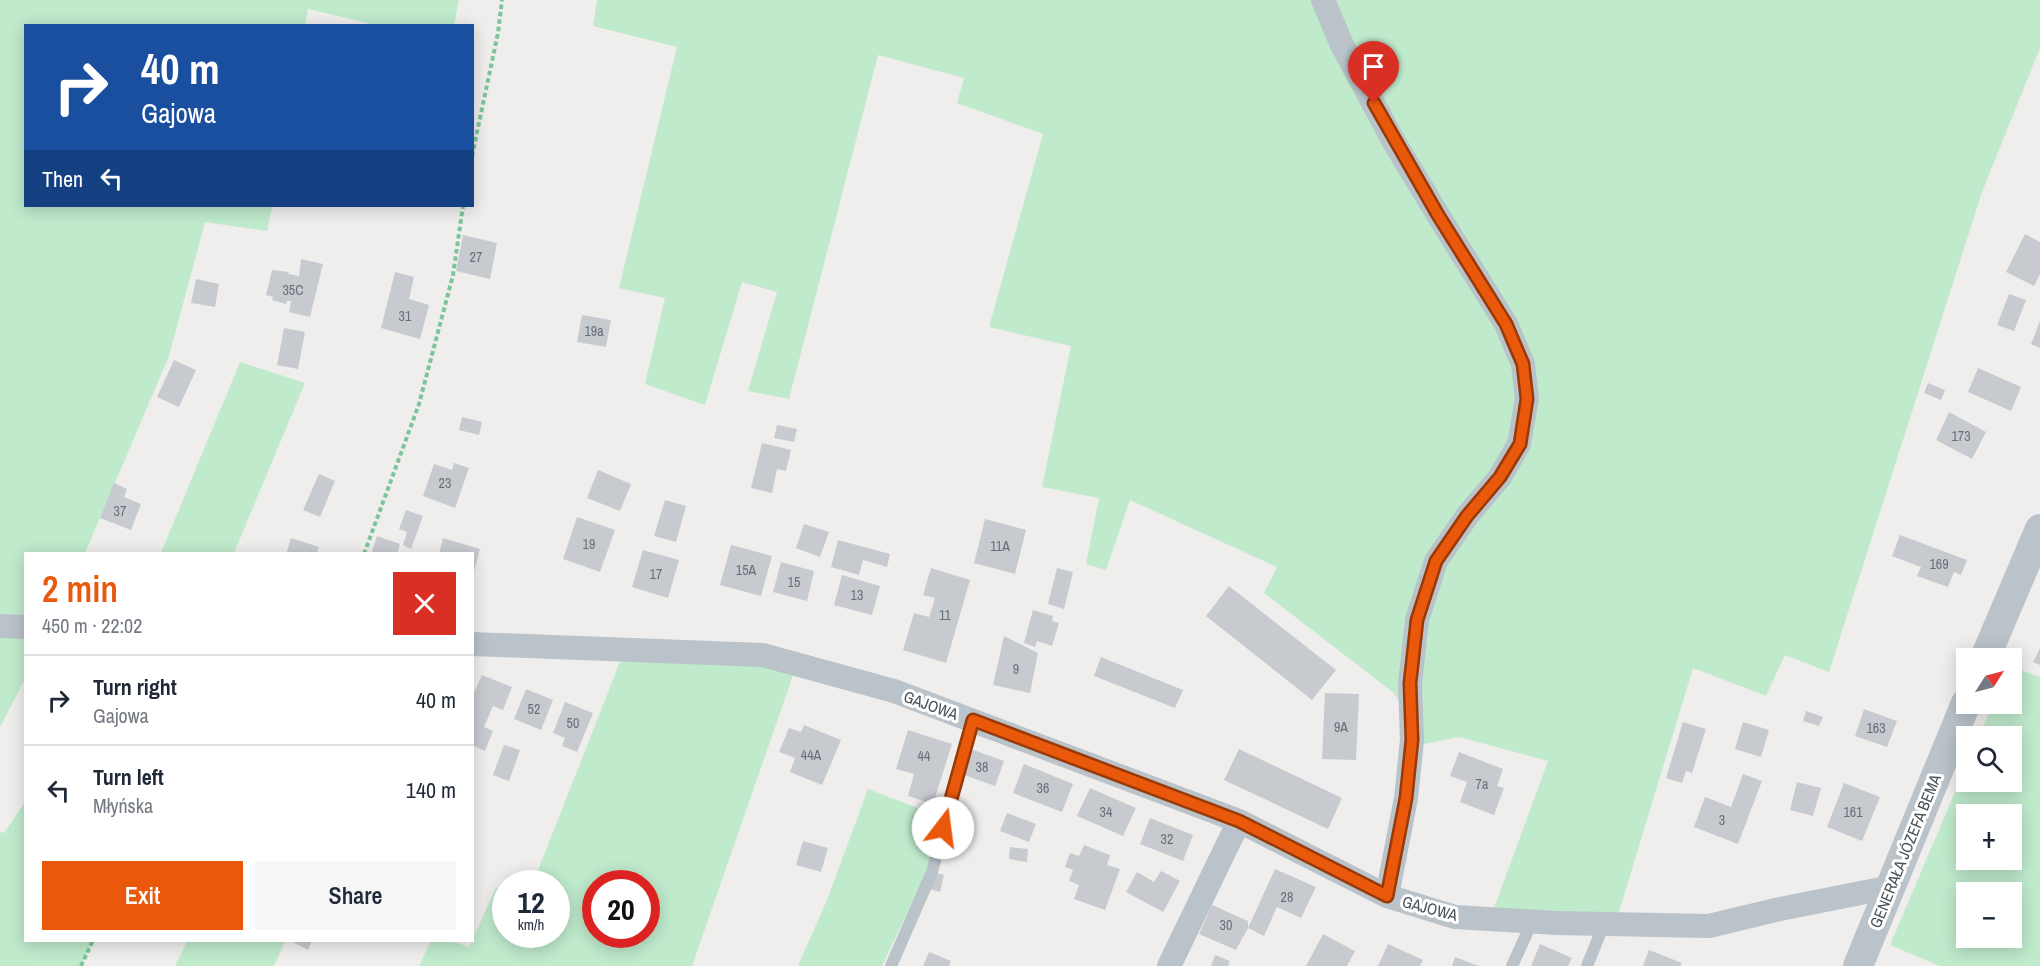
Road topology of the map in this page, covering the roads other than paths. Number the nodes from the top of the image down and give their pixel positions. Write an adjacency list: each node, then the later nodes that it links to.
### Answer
1 (1323, 0): 11 (street)
2 (2040, 529): 6 (street)
3 (0, 626): 4 (street)
4 (24, 627)
5 (474, 644): 8 (street, GAJOWA)
6 (1989, 648)
7 (1962, 714): 10 (street, GENERAŁA JÓZEFA BEMA)
8 (973, 720): 9 (street, GAJOWA); 14 (lane)
9 (1239, 821): 11 (street, GAJOWA); 15 (street)
10 (1891, 887): 13 (street, GAJOWA); 18 (street, GENERAŁA JÓZEFA BEMA)
11 (1387, 896): 12 (street, GAJOWA)
12 (1532, 922): 13 (street, GAJOWA); 16 (lane)
13 (1604, 924): 17 (lane)
14 (891, 966)
15 (1169, 966)
16 (1512, 966)
17 (1587, 966)
18 (1858, 966)

